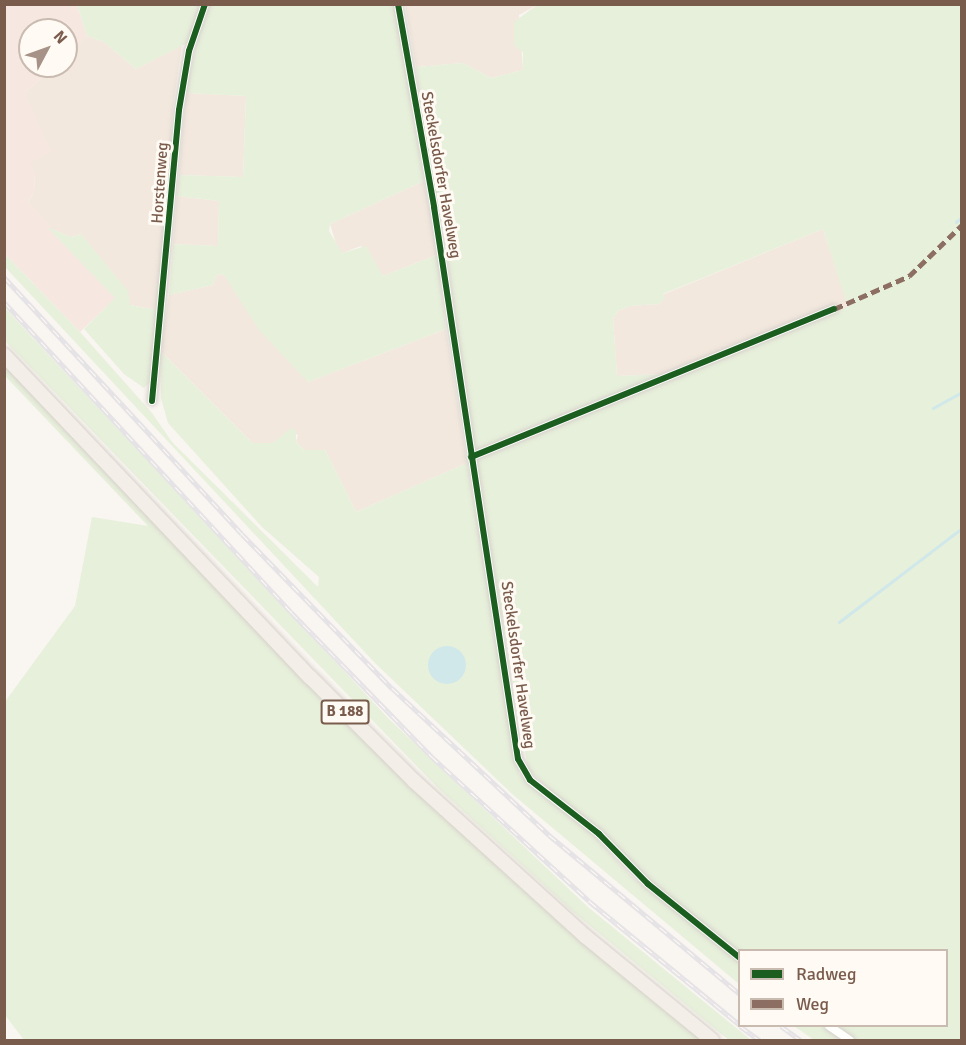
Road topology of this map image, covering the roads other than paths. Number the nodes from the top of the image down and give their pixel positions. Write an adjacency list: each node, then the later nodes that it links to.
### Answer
1 (205, 4): 5 (street, Horstenweg)
2 (398, 4): 6 (street, Steckelsdorfer Havelweg)
3 (834, 309): 6 (street)
4 (4, 355): 9 (main road, B 188)
5 (152, 401)
6 (471, 457): 7 (street, Steckelsdorfer Havelweg)
7 (738, 955)
8 (830, 1027): 10 (street)
9 (712, 1041)
10 (850, 1041)

